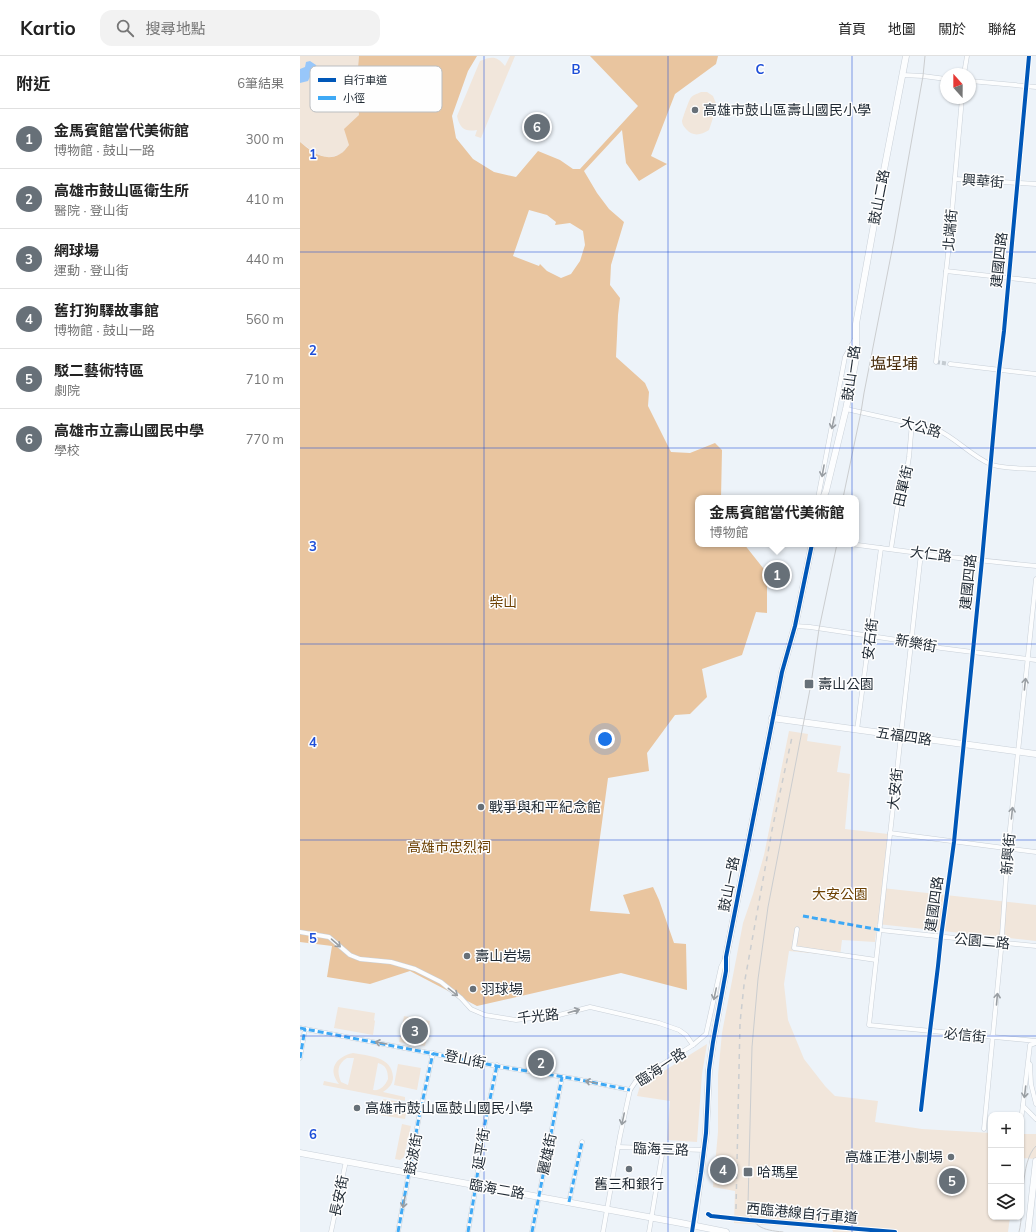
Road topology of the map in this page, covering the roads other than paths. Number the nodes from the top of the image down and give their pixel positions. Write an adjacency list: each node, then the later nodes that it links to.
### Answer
1 (906, 56): 5 (street, 鼓山二路)
2 (966, 56): 4 (street)
3 (1029, 56): 8 (street, 建國四路)
4 (965, 68)
5 (903, 75): 6 (street); 17 (street, 鼓山二路)
6 (940, 78)
7 (976, 82): 8 (street)
8 (1026, 86): 9 (street); 12 (street, 建國四路)
9 (1036, 87)
10 (961, 104): 11 (street, 北端街)
11 (955, 179): 12 (street, 興華街); 14 (street, 北端街)
12 (1018, 183): 13 (street, 興華街); 15 (street, 建國四路)
13 (1036, 184)
14 (946, 271): 15 (street); 18 (street, 北端街)
15 (1008, 278): 16 (street); 20 (street, 建國四路)
16 (1036, 281)
17 (856, 339): 22 (street, 鼓山一路); 26 (street, 鼓山一路, one-way to 26)
18 (936, 362)
19 (950, 364): 20 (street)
20 (999, 370): 21 (street); 24 (street, 建國四路)
21 (1036, 374)
22 (846, 409): 23 (street, 大公路); 27 (street, 鼓山一路)
23 (912, 423): 24 (street, 大公路); 31 (street, 田單街)
24 (991, 464): 25 (street, 大公路); 33 (street, 建國四路)
25 (1036, 470)
26 (819, 495)
27 (825, 495)
28 (859, 545): 30 (street, 大仁路)
29 (811, 547): 36 (street, 鼓山一路)
30 (882, 548): 31 (street, 大仁路); 37 (street, 安石街)
31 (891, 549): 32 (street, 大仁路)
32 (921, 553): 33 (street, 大仁路); 38 (street, 大安街)
33 (982, 560): 34 (street, 大仁路); 39 (street, 建國四路)
34 (1036, 566)
35 (1036, 579): 40 (street, 新興街)
36 (795, 626): 37 (street, 新樂街); 42 (street, 鼓山一路)
37 (870, 636): 38 (street, 新樂街); 43 (street, 安石街)
38 (911, 642): 39 (street, 新樂街); 44 (street, 大安街)
39 (972, 652): 40 (street, 新樂街); 45 (street, 建國四路)
40 (1028, 659): 41 (street, 新樂街); 46 (street, 新興街, one-way to 40)
41 (1036, 660)
42 (772, 718): 43 (street, 五福四路); 58 (street, 鼓山一路)
43 (857, 730): 44 (street, 五福四路)
44 (901, 736): 45 (street, 五福四路); 48 (street, 大安街)
45 (963, 744): 46 (street, 五福四路); 49 (street, 建國四路)
46 (1018, 751): 47 (street, 五福四路); 50 (street, 新興街, one-way to 46)
47 (1036, 754)
48 (890, 833): 49 (street); 53 (street, 大安街)
49 (954, 842): 50 (street); 55 (street, 建國四路)
50 (1008, 848): 51 (street); 56 (street, 新興街)
51 (1036, 852)
52 (797, 929): 59 (street)
53 (880, 930): 55 (street, 公園二路); 59 (street, 大安街)
54 (300, 932): 66 (street, 千光路, one-way to 66)
55 (941, 937): 56 (street, 公園二路); 63 (street, 建國四路)
56 (1002, 942): 57 (street, 公園二路); 64 (street, 新興街, one-way to 56)
57 (1036, 946)
58 (726, 957): 66 (street, 臨海一路, one-way to 66); 82 (street, 鼓山一路)
59 (876, 960): 60 (street, 大安街)
60 (869, 1025): 63 (street, 必信街)
61 (300, 1028): 62 (street, 登山街)
62 (305, 1029): 68 (street, 登山街, one-way to 62); 69 (street)
63 (930, 1031): 64 (street, 必信街); 75 (street, 建國四路)
64 (993, 1037): 65 (street, 必信街); 78 (street, 新興街)
65 (1036, 1042): 67 (street)
66 (693, 1045): 72 (street, 臨海一路)
67 (1030, 1052): 73 (street); 74 (street, one-way to 74)
68 (433, 1053): 70 (street, 登山街); 86 (street, 鼓波街)
69 (300, 1058)
70 (497, 1065): 71 (street, 登山街); 87 (street, 延平街)
71 (562, 1077): 72 (street, 登山街, one-way to 71); 88 (street, 麗雄街)
72 (630, 1090): 80 (street, 臨海一路, one-way to 80)
73 (1036, 1104)
74 (1023, 1106): 76 (street); 77 (street)
75 (921, 1110)
76 (1022, 1112)
77 (1036, 1119)
78 (984, 1129)
79 (582, 1142): 89 (street)
80 (618, 1147): 81 (street, 臨海三路); 90 (street, 臨海一路)
81 (663, 1149): 82 (street, 臨海三路); 91 (street)
82 (704, 1150): 92 (street, 鼓山一路)
83 (300, 1152): 84 (street, 臨海二路)
84 (346, 1161): 86 (street, 臨海二路); 93 (street, 長安街)
85 (1036, 1161): 101 (street)
86 (410, 1173): 87 (street, 臨海二路); 94 (street, 鼓波街, one-way to 94)
87 (476, 1185): 88 (street, 臨海二路); 95 (street, 延平街)
88 (538, 1196): 89 (street, 臨海二路); 96 (street, 麗雄街)
89 (569, 1202): 90 (street, 臨海二路)
90 (608, 1209): 91 (street, 臨海二路); 97 (street, 臨海一路)
91 (652, 1217): 92 (street, 臨海二路); 98 (street)
92 (694, 1225): 99 (street, 鼓山一路); 100 (street, 臨海二路)
93 (331, 1232)
94 (398, 1232)
95 (468, 1232)
96 (532, 1232)
97 (603, 1232)
98 (649, 1232)
99 (692, 1232)
100 (726, 1232)
101 (1028, 1232)

